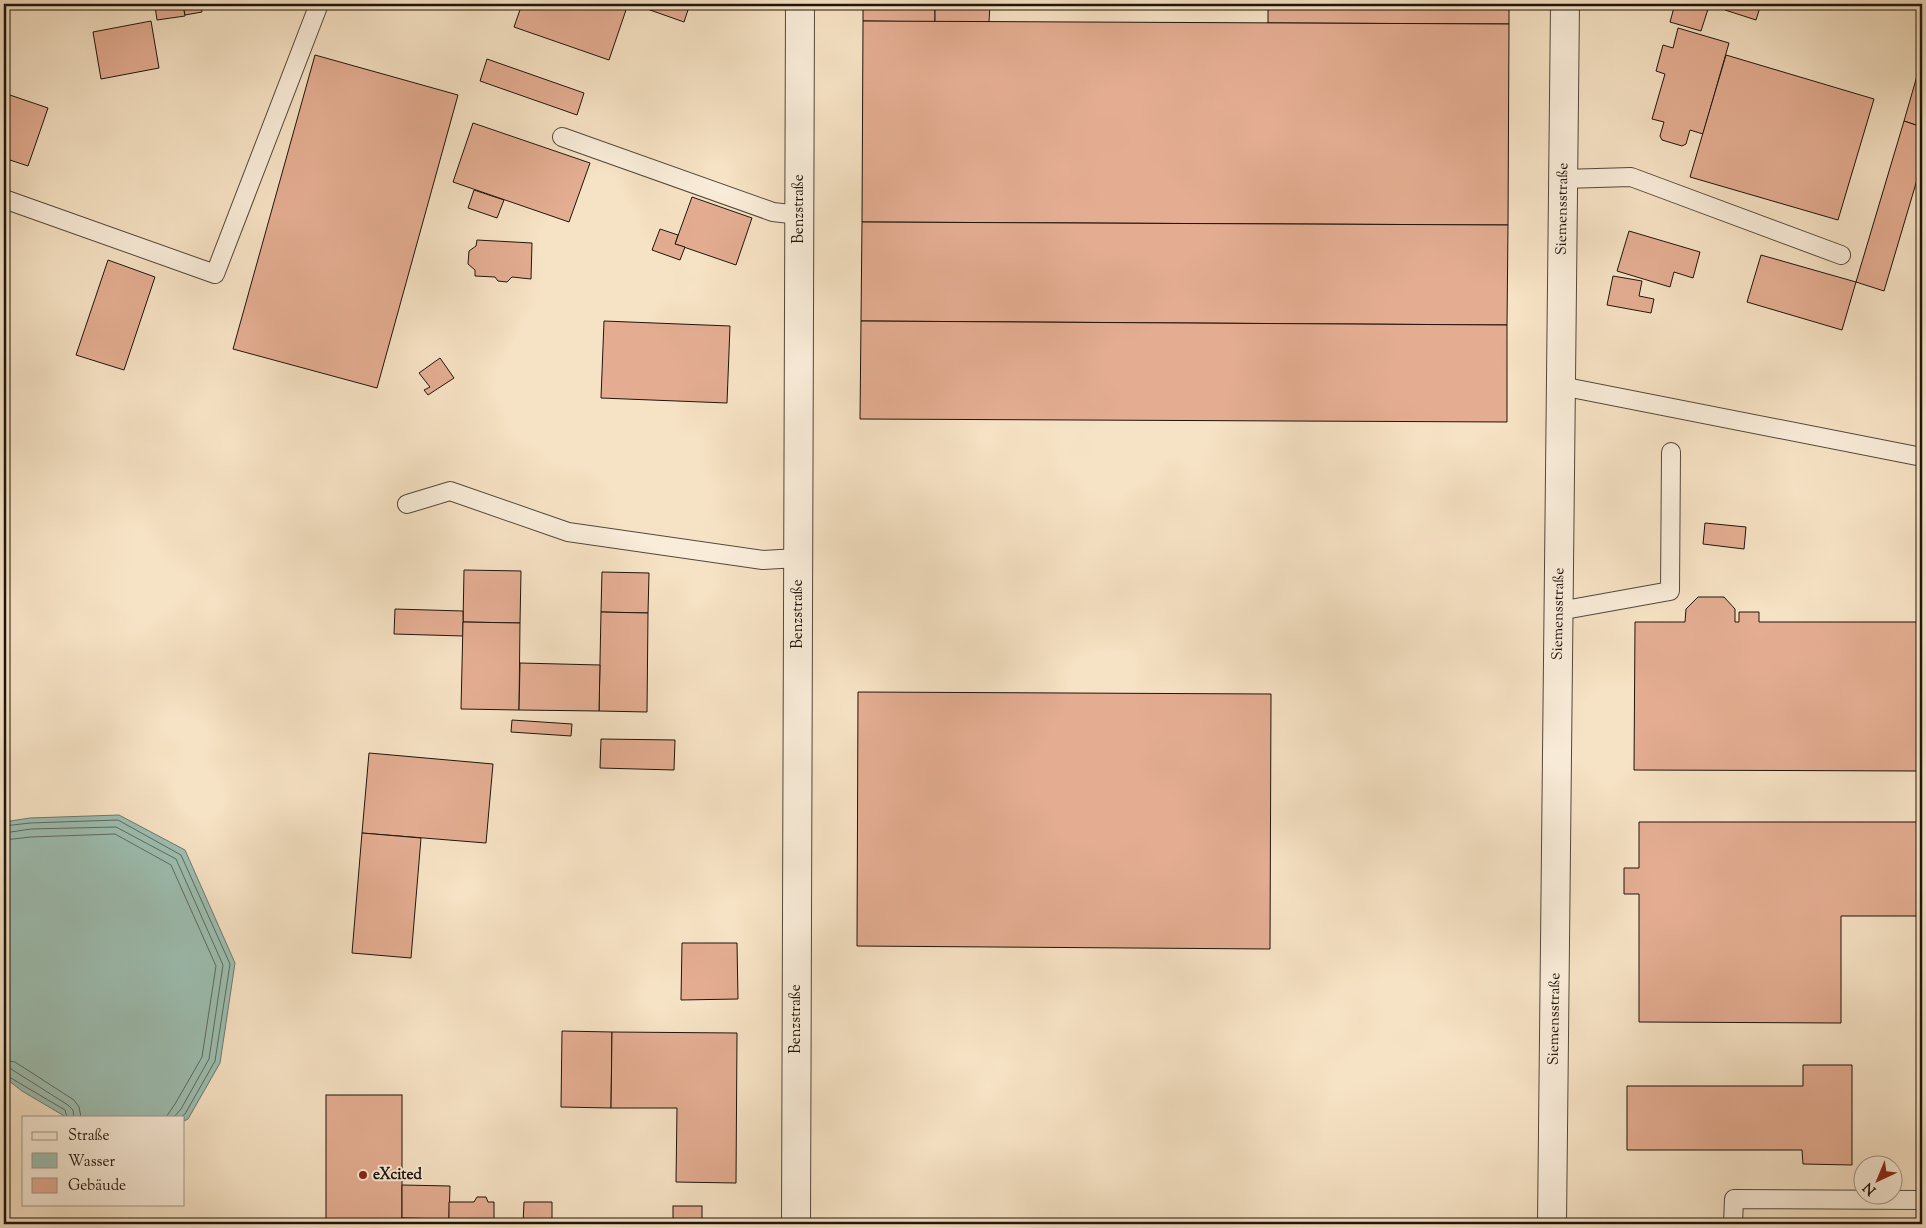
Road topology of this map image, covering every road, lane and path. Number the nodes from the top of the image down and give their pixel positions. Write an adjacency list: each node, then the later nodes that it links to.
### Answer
1 (319, 4): 6 (lane)
2 (800, 4): 7 (street, Benzstraße)
3 (1565, 4): 5 (street, Siemensstraße)
4 (562, 137): 7 (lane)
5 (1563, 179): 8 (lane); 9 (street, Siemensstraße)
6 (4, 198)
7 (799, 215): 13 (street, Benzstraße)
8 (1841, 255)
9 (1561, 386): 11 (lane); 14 (street, Siemensstraße)
10 (1670, 452): 14 (lane)
11 (1922, 457)
12 (407, 504): 13 (lane)
13 (798, 558): 16 (street, Benzstraße)
14 (1559, 611): 17 (street, Siemensstraße)
15 (1922, 1200): 18 (lane)
16 (796, 1224)
17 (1552, 1224)
18 (1733, 1224)

